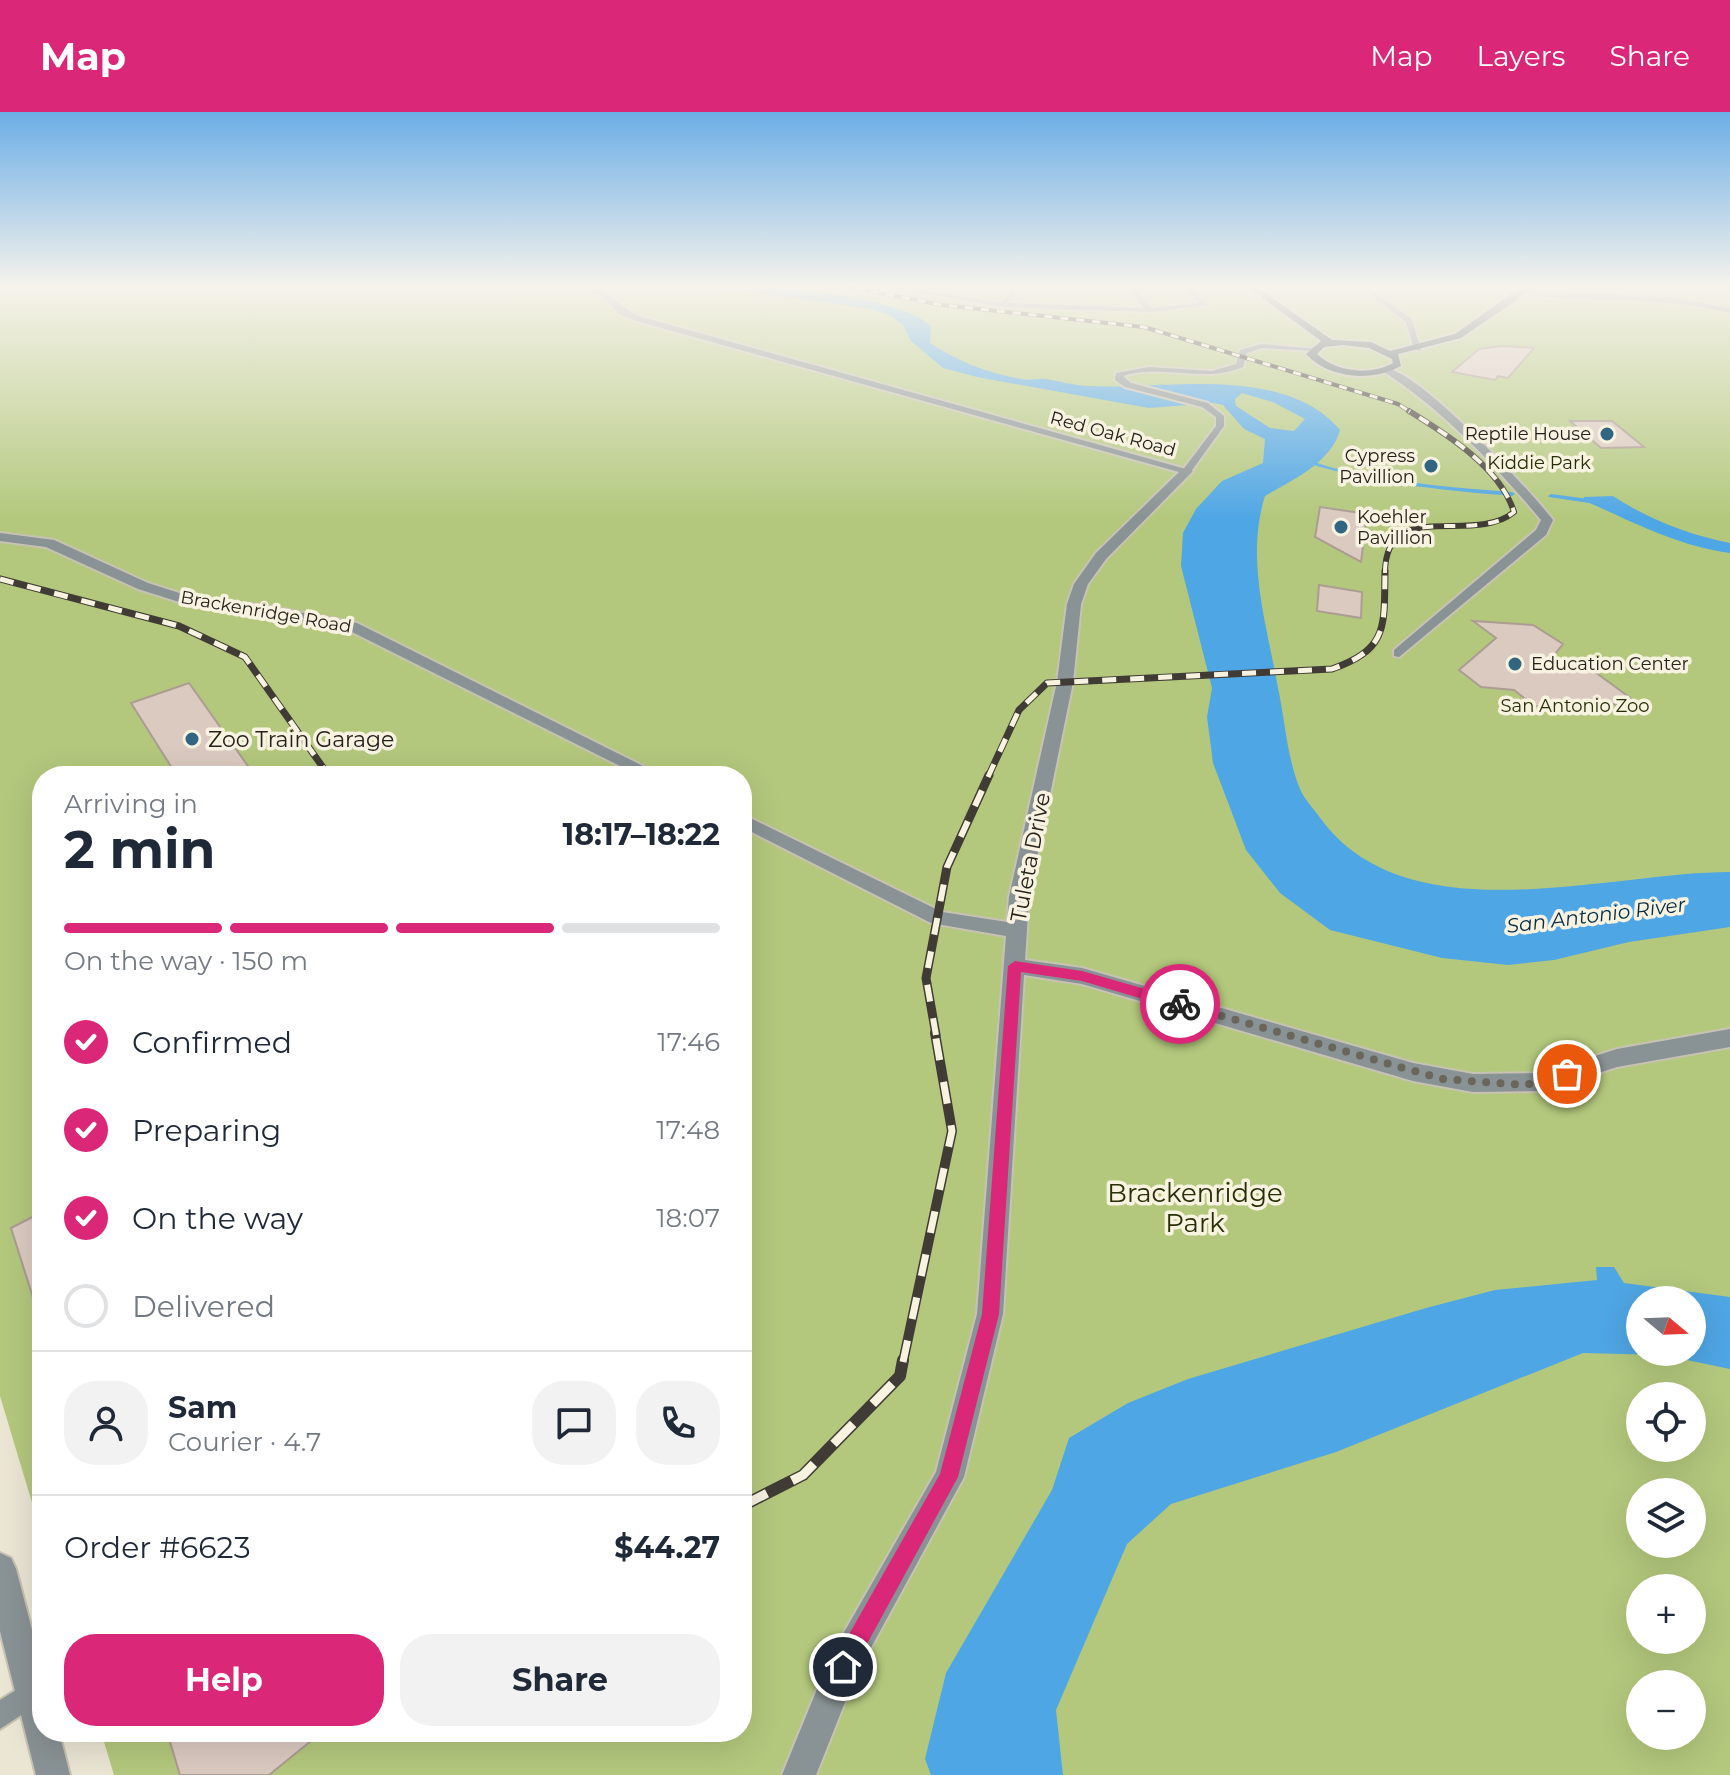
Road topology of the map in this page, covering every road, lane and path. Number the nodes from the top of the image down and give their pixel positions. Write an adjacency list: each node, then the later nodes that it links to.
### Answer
1 (796, 363): 6 (street, Red Oak Road)
2 (1241, 363): 6 (lane)
3 (1324, 363): 5 (street)
4 (1397, 363): 5 (street)
5 (1387, 370): 8 (street)
6 (1187, 471): 11 (street, Tuleta Drive)
7 (0, 537): 9 (street, Brackenridge Road)
8 (1399, 653)
9 (634, 766)
10 (752, 825): 11 (street)
11 (1015, 930): 12 (street, Tuleta Drive)
12 (1015, 966): 13 (street); 19 (street, Tuleta Drive)
13 (1730, 1038)
14 (0, 1569): 15 (street)
15 (32, 1693): 16 (lane)
16 (0, 1716)
17 (45, 1742): 18 (street)
18 (53, 1775)
19 (799, 1775)

